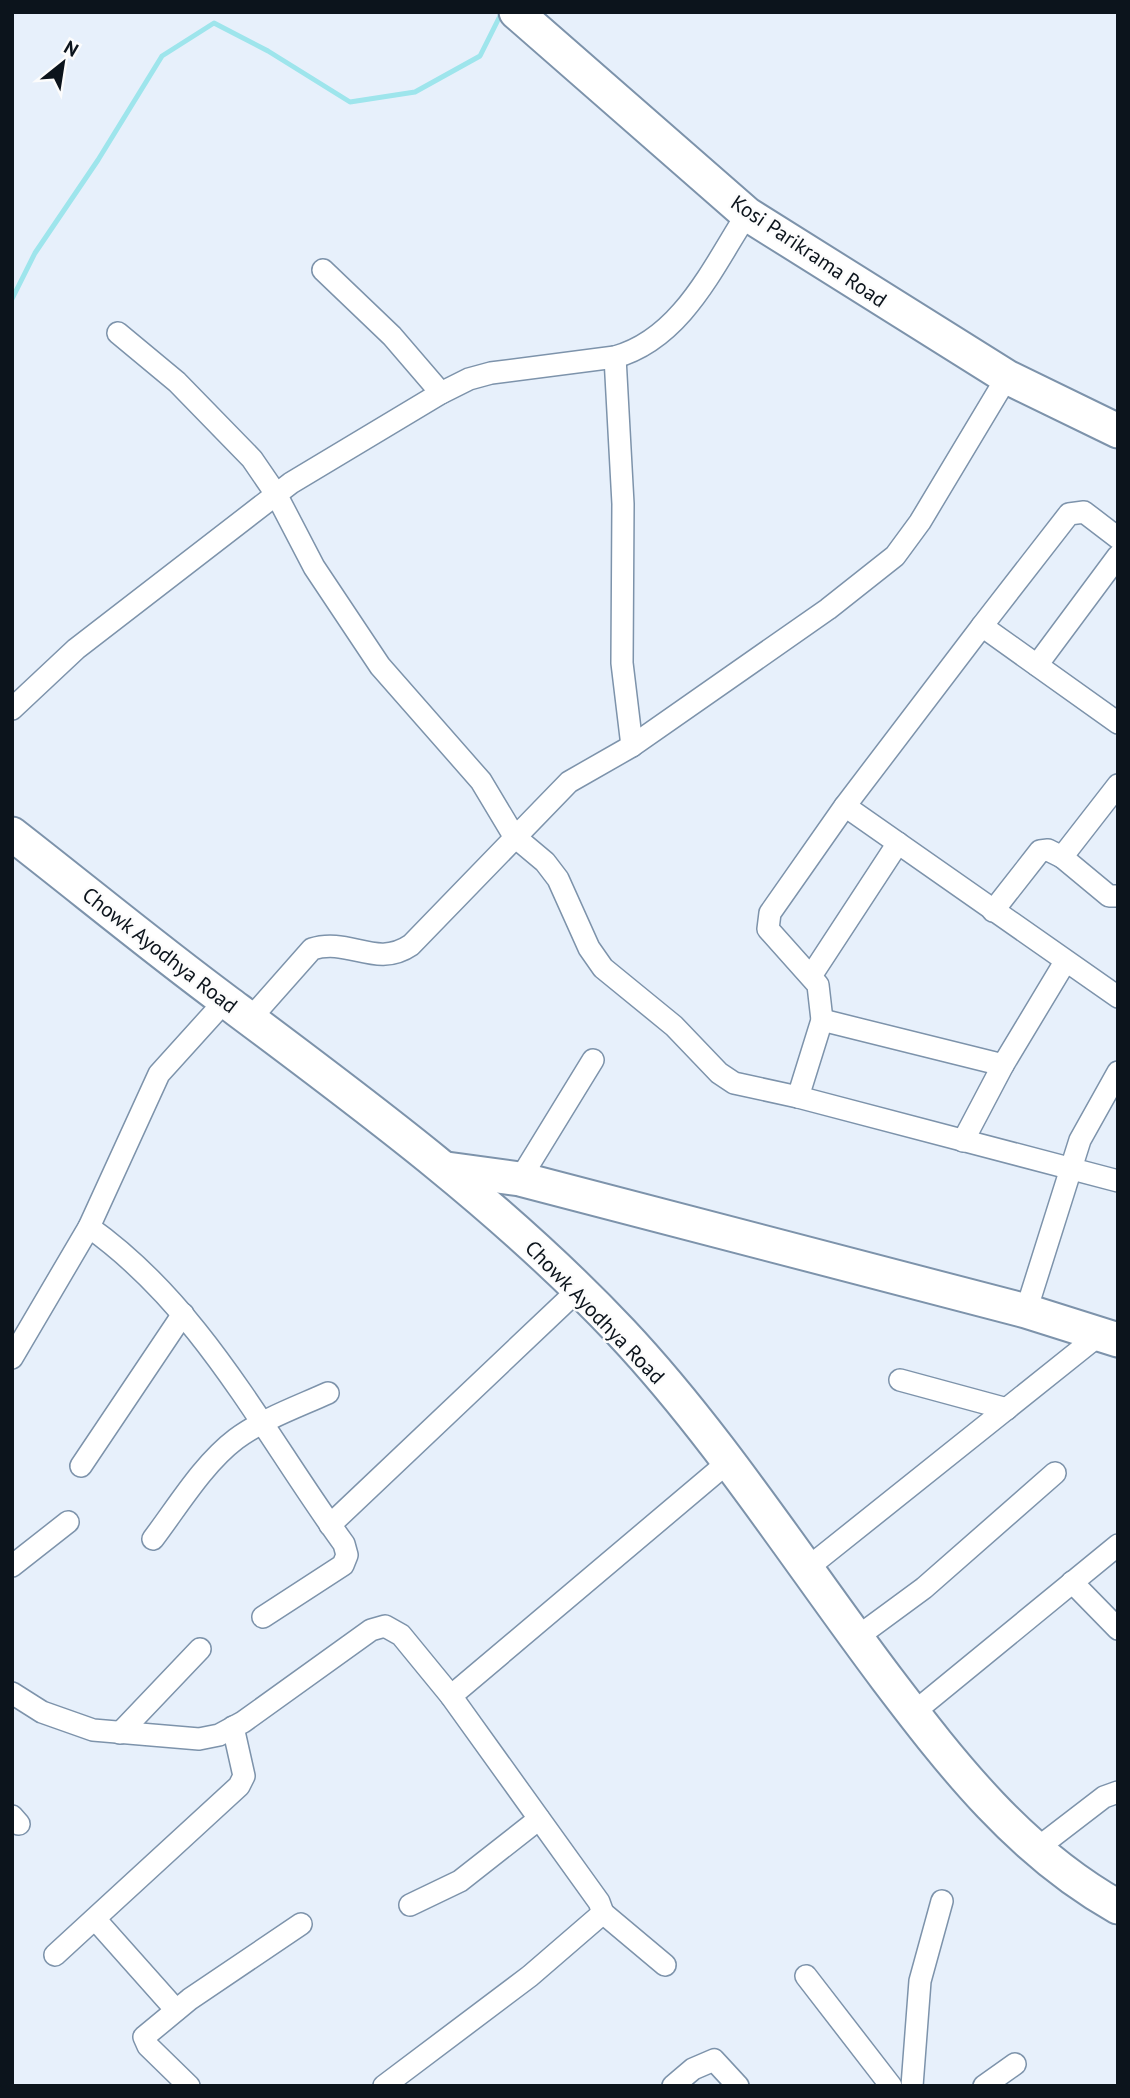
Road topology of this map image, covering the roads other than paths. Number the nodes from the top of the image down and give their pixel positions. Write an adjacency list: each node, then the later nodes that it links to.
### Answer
1 (524, 19): 2 (main road, Kosi Parikrama Road)
2 (747, 214): 5 (street); 6 (main road, Kosi Parikrama Road)
3 (323, 270): 7 (street)
4 (118, 333): 9 (street)
5 (615, 357): 7 (street); 16 (street)
6 (1007, 377): 8 (main road, Kosi Parikrama Road); 16 (street)
7 (441, 393): 9 (street)
8 (1118, 431)
9 (276, 494): 14 (street); 20 (street)
10 (1118, 538): 12 (street)
11 (1118, 556): 13 (street)
12 (982, 625): 13 (street); 18 (street)
13 (1037, 665): 15 (street)
14 (12, 709)
15 (1118, 723)
16 (632, 746): 20 (street)
17 (1118, 785): 22 (street)
18 (845, 806): 21 (street); 26 (street)
19 (12, 834): 28 (main road, Chowk Ayodhya Road)
20 (514, 836): 28 (street); 33 (street)
21 (898, 843): 24 (street); 26 (street)
22 (1062, 857): 23 (street); 24 (street)
23 (1118, 896)
24 (993, 911): 25 (street)
25 (1065, 962): 27 (street); 31 (street)
26 (811, 976): 29 (street)
27 (1118, 997)
28 (237, 1010): 35 (main road, Chowk Ayodhya Road); 39 (street)
29 (822, 1020): 31 (street); 33 (street)
30 (593, 1060): 37 (street)
31 (1003, 1065): 34 (street)
32 (1118, 1072): 36 (street)
33 (797, 1097): 34 (street)
34 (963, 1141): 36 (street)
35 (447, 1169): 37 (main road); 40 (main road, Chowk Ayodhya Road)
36 (1072, 1170): 38 (street); 41 (street)
37 (520, 1179): 41 (main road)
38 (1118, 1181)
39 (89, 1227): 42 (street); 44 (street)
40 (578, 1290): 49 (main road, Chowk Ayodhya Road); 53 (street)
41 (1026, 1311): 43 (main road)
42 (183, 1314): 48 (street); 50 (street)
43 (1108, 1338): 47 (street)
44 (12, 1358)
45 (900, 1380): 47 (street)
46 (328, 1393): 48 (street)
47 (1007, 1409): 57 (street)
48 (261, 1423): 53 (street); 54 (street)
49 (727, 1463): 57 (main road, Chowk Ayodhya Road); 64 (street)
50 (81, 1466)
51 (1055, 1473): 61 (street)
52 (68, 1522): 56 (street)
53 (330, 1525): 59 (street)
54 (153, 1539)
55 (1118, 1545): 58 (street)
56 (12, 1566)
57 (805, 1570): 61 (main road, Chowk Ayodhya Road)
58 (1072, 1582): 60 (street); 65 (street)
59 (263, 1617)
60 (1118, 1629)
61 (856, 1638): 65 (main road, Chowk Ayodhya Road)
62 (200, 1649): 67 (street)
63 (12, 1693): 67 (street)
64 (451, 1696): 66 (street); 69 (street)
65 (913, 1713): 70 (main road, Chowk Ayodhya Road)
66 (233, 1727): 67 (street); 75 (street)
67 (120, 1733)
68 (1118, 1792): 70 (street)
69 (539, 1819): 72 (street); 74 (street)
70 (1035, 1850): 73 (main road, Chowk Ayodhya Road)
71 (942, 1901): 87 (street)
72 (410, 1905)
73 (1118, 1907)
74 (603, 1913): 78 (street); 83 (street)
75 (95, 1919): 77 (street); 80 (street)
76 (301, 1924): 80 (street)
77 (55, 1955)
78 (665, 1965)
79 (806, 1976): 86 (street)
80 (176, 2010): 82 (street)
81 (1015, 2064): 88 (street)
82 (189, 2086)
83 (384, 2086)
84 (673, 2086): 85 (street)
85 (738, 2086)
86 (891, 2086)
87 (912, 2086)
88 (984, 2086)

